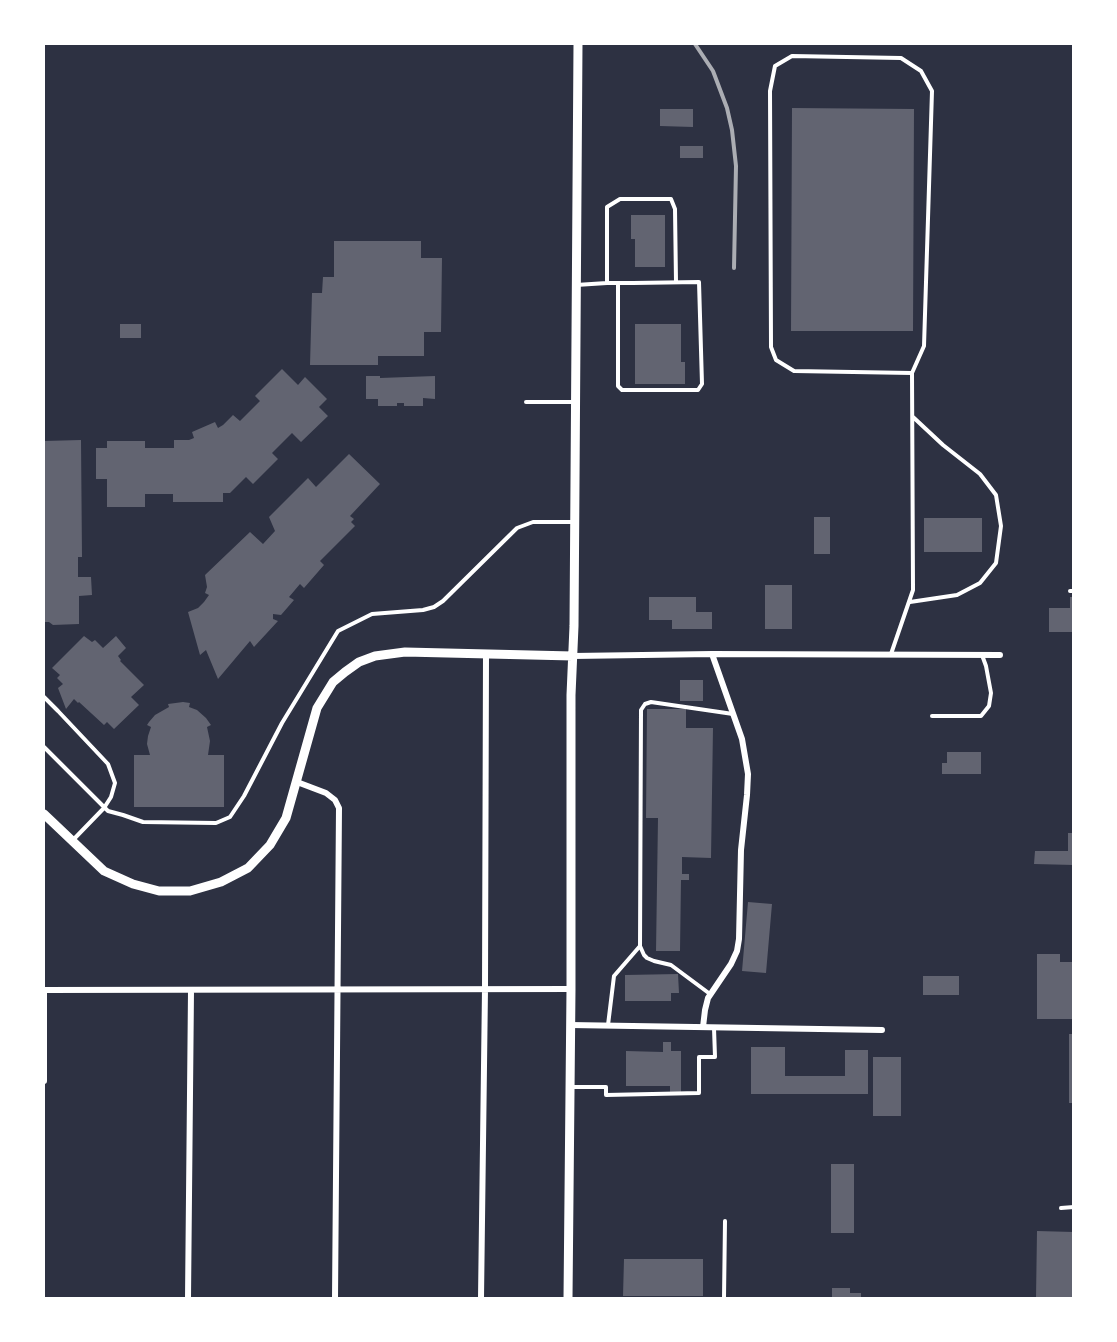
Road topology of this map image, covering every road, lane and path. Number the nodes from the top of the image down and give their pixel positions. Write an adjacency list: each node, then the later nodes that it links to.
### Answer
1 (578, 44): 5 (street)
2 (676, 282): 3 (lane); 3 (lane); 4 (lane)
3 (618, 283): 4 (lane)
4 (607, 284): 5 (lane)
5 (576, 285): 8 (street)
6 (912, 373): 6 (lane); 9 (lane)
7 (526, 402): 8 (lane)
8 (575, 402): 10 (street)
9 (912, 416): 11 (lane); 11 (lane)
10 (574, 522): 17 (street); 23 (lane)
11 (910, 602): 14 (lane)
12 (486, 654): 17 (street); 22 (street); 28 (street)
13 (712, 654): 14 (street); 17 (street); 19 (street)
14 (891, 654): 15 (street)
15 (982, 655): 16 (street); 20 (lane)
16 (1000, 655)
17 (573, 656): 29 (street)
18 (44, 698): 23 (lane)
19 (733, 714): 26 (lane); 32 (street)
20 (932, 716)
21 (44, 747): 23 (lane)
22 (297, 782): 25 (street); 27 (street)
23 (104, 808): 25 (lane)
24 (44, 814): 25 (street)
25 (72, 842)
26 (640, 946): 32 (lane); 34 (lane)
27 (338, 989): 28 (street); 31 (street); 44 (street)
28 (485, 989): 29 (street); 45 (street)
29 (571, 989): 33 (street)
30 (44, 990): 31 (street); 38 (street)
31 (191, 991): 43 (street)
32 (710, 994): 35 (street)
33 (570, 1025): 34 (street); 39 (street)
34 (608, 1025): 35 (street)
35 (702, 1027): 36 (street)
36 (714, 1028): 37 (street); 39 (lane)
37 (882, 1030)
38 (44, 1081)
39 (570, 1087): 46 (street)
40 (1061, 1208): 41 (lane)
41 (1074, 1208)
42 (725, 1221): 47 (lane)
43 (188, 1299)
44 (335, 1299)
45 (481, 1299)
46 (568, 1299)
47 (724, 1299)

